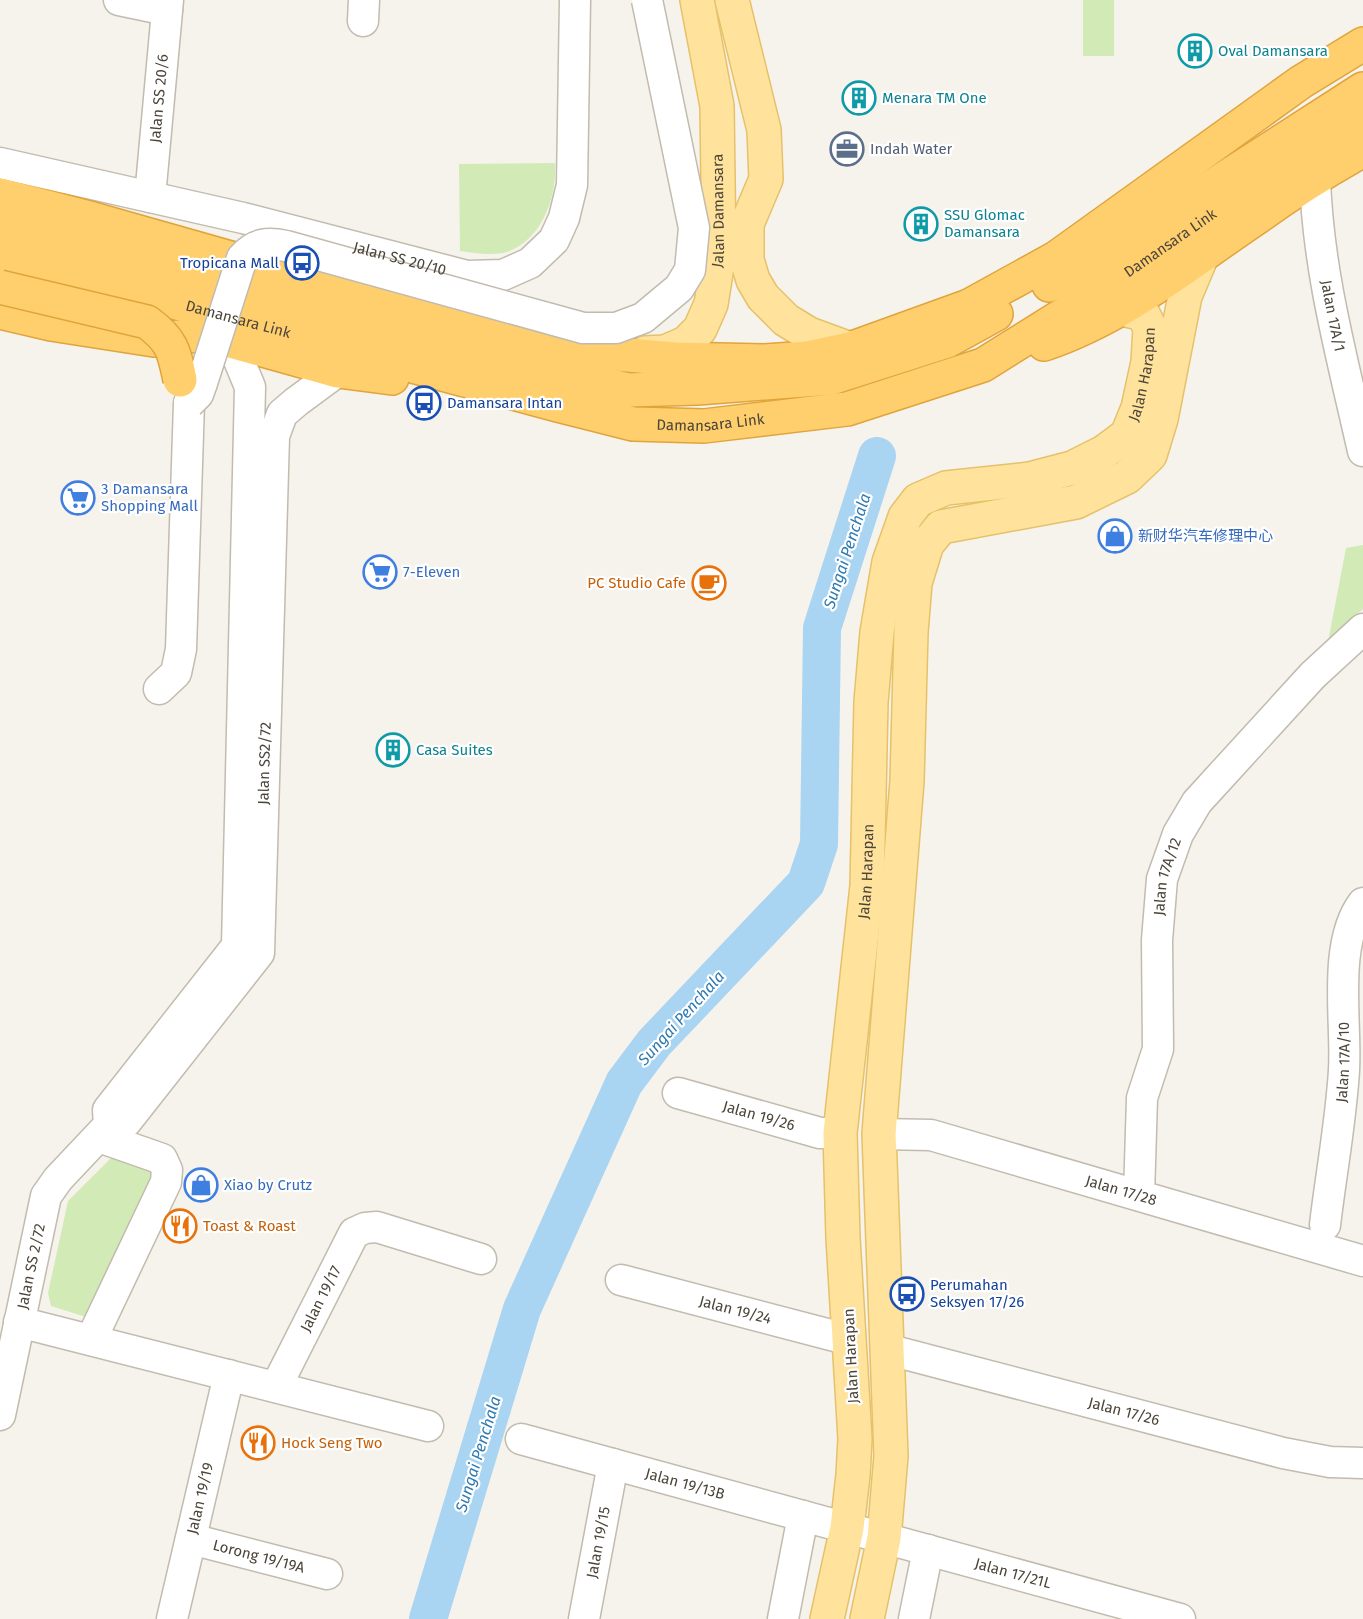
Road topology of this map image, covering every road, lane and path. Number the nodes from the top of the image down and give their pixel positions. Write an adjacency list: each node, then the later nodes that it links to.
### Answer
1 (119, 0): 6 (street)
2 (575, 0): 17 (street, Jalan SS 20/10)
3 (647, 0): 31 (street, bridge)
4 (697, 0): 9 (main road, Jalan Damansara)
5 (732, 0): 15 (main road, Jalan Damansara)
6 (168, 5): 14 (street, Jalan SS 20/6)
7 (1363, 44): 26 (highway)
8 (1363, 90): 18 (highway, Damansara Link)
9 (717, 106): 15 (main road); 27 (main road, Jalan Damansara)
10 (1363, 143): 12 (highway); 28 (highway, Damansara Link)
11 (0, 163): 14 (street, Jalan SS 20/10)
12 (1315, 179): 20 (highway); 32 (street, Jalan 17A/1)
13 (0, 195): 21 (highway)
14 (150, 197): 17 (street, Jalan SS 20/10)
15 (747, 224): 26 (main road, Jalan Damansara)
16 (0, 228): 18 (highway, Damansara Link)
17 (305, 234): 21 (street)
18 (61, 257): 19 (highway, Damansara Link); 30 (highway, Damansara Link)
19 (0, 258)
20 (1201, 258): 23 (highway); 41 (main road)
21 (290, 275): 27 (highway)
22 (0, 287): 31 (highway, bridge)
23 (1122, 309): 28 (highway); 40 (main road, Jalan Harapan)
24 (0, 312): 25 (highway)
25 (231, 341): 29 (highway); 36 (street, Jalan SS2/72)
26 (850, 349): 27 (highway)
27 (616, 354)
28 (982, 365): 30 (highway, Damansara Link)
29 (338, 371): 30 (highway); 36 (street, Jalan SS2/72)
30 (444, 374)
31 (189, 403): 34 (street)
32 (1363, 451)
33 (1363, 629): 42 (street, Jalan 17A/12)
34 (159, 689)
35 (1363, 903): 37 (street, Jalan 17A/10)
36 (203, 1007): 39 (street, Jalan SS2/72)
37 (1354, 1069): 43 (street, Jalan 17A/10)
38 (678, 1093): 40 (street, Jalan 19/26)
39 (104, 1131): 47 (street, Jalan SS 2/72); 48 (street)
40 (840, 1133): 49 (main road, Jalan Harapan)
41 (879, 1134): 42 (street, Jalan 17/28); 50 (main road)
42 (1139, 1195): 45 (street, Jalan 17/28)
43 (1325, 1225)
44 (481, 1259): 52 (street, Jalan 19/17)
45 (1363, 1261)
46 (621, 1280): 49 (street, Jalan 19/24)
47 (20, 1322): 48 (street); 53 (street, Jalan SS 2/72)
48 (91, 1340): 51 (street)
49 (850, 1340): 59 (main road, Jalan Harapan)
50 (886, 1349): 56 (street, Jalan 17/26); 60 (main road)
51 (229, 1375): 52 (street); 61 (street, Jalan 19/19)
52 (276, 1387): 54 (street)
53 (0, 1415)
54 (428, 1425)
55 (521, 1439): 57 (street, Jalan 19/13B)
56 (1363, 1463)
57 (613, 1464): 58 (street, Jalan 19/13B); 66 (street, Jalan 19/15)
58 (803, 1516): 59 (street, Jalan 19/13B); 67 (street)
59 (847, 1528): 60 (street, Jalan 17/21L); 68 (main road, Jalan Harapan)
60 (884, 1538): 62 (street, Jalan 17/21L); 69 (main road)
61 (191, 1539): 63 (street, Lorong 19/19A); 65 (street, Jalan 19/19)
62 (928, 1550): 64 (street, Jalan 17/21L); 70 (street)
63 (327, 1574)
64 (1119, 1611): 71 (street, Jalan 17/21L)
65 (172, 1619)
66 (584, 1619)
67 (783, 1619)
68 (827, 1619)
69 (867, 1619)
70 (914, 1619)
71 (1180, 1619)

